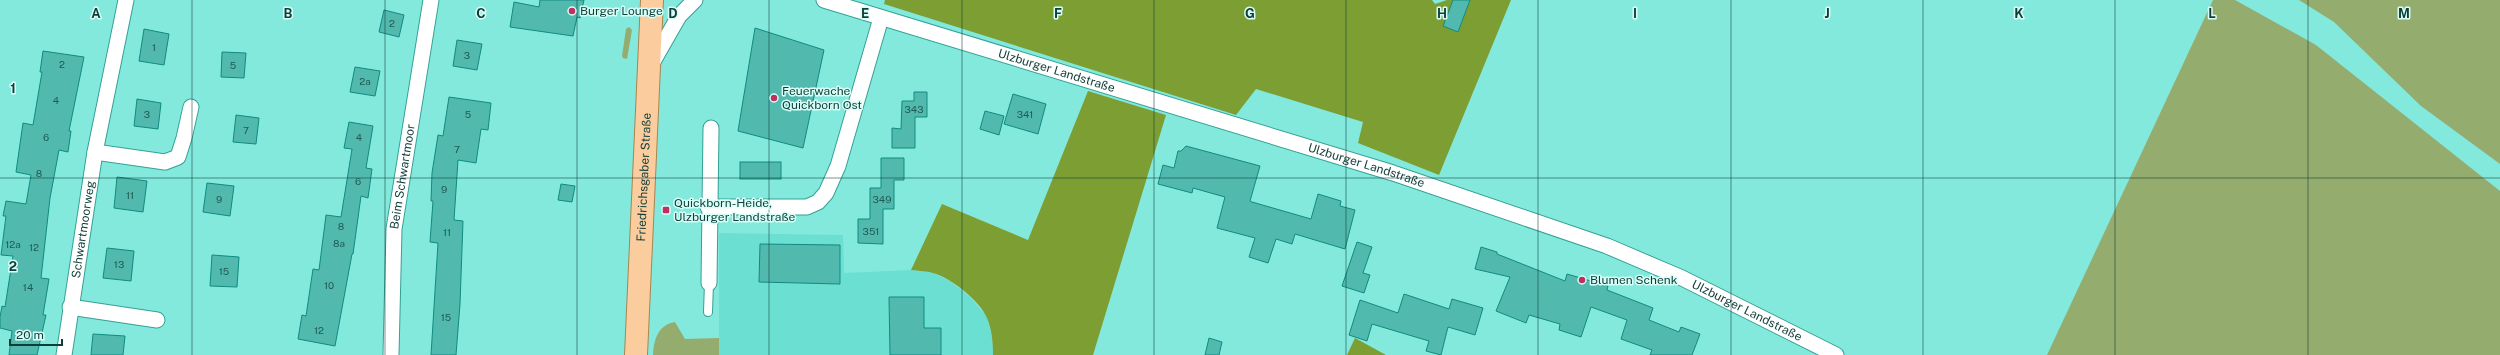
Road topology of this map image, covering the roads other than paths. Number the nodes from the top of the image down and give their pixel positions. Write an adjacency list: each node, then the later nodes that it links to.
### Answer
1 (126, 0): 10 (street, Schwartmoorweg)
2 (431, 0): 17 (street, Beim Schwartmoor)
3 (652, 0): 7 (main road, Friedrichsgaber Straße)
4 (695, 0): 7 (street)
5 (824, 0): 6 (street, Ulzburger Landstraße)
6 (881, 18): 11 (street); 19 (street, Ulzburger Landstraße)
7 (649, 70): 18 (main road, Friedrichsgaber Straße)
8 (191, 107): 10 (street)
9 (711, 128): 11 (street)
10 (95, 152): 13 (street, Schwartmoorweg)
11 (708, 207): 12 (street)
12 (709, 283): 14 (lane)
13 (70, 307): 15 (street); 16 (street, Schwartmoorweg)
14 (708, 312)
15 (156, 320)
16 (64, 355)
17 (391, 355)
18 (636, 355)
19 (1836, 355)

